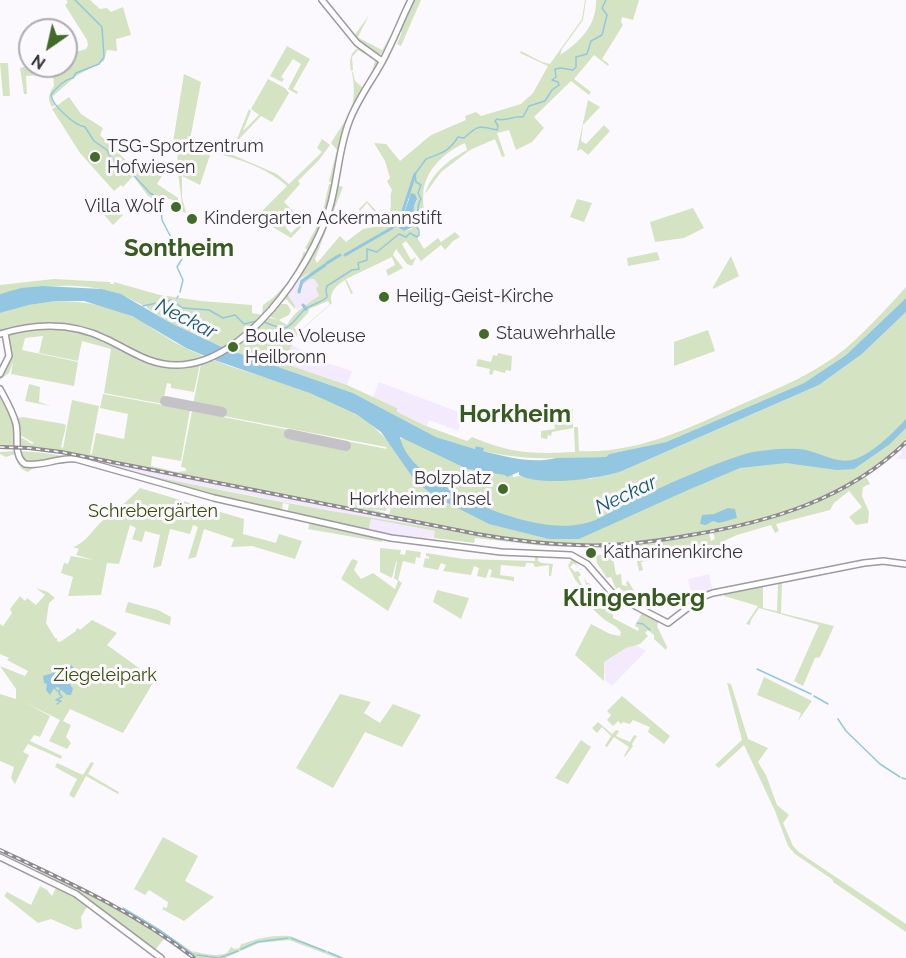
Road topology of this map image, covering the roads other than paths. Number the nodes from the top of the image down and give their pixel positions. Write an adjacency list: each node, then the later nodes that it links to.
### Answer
1 (322, 0): 3 (main road)
2 (411, 0): 3 (main road)
3 (380, 58): 4 (main road)
4 (3, 337): 5 (main road)
5 (1, 372)
6 (0, 389): 7 (main road)
7 (906, 564)
8 (0, 857): 9 (main road)
9 (160, 957)

